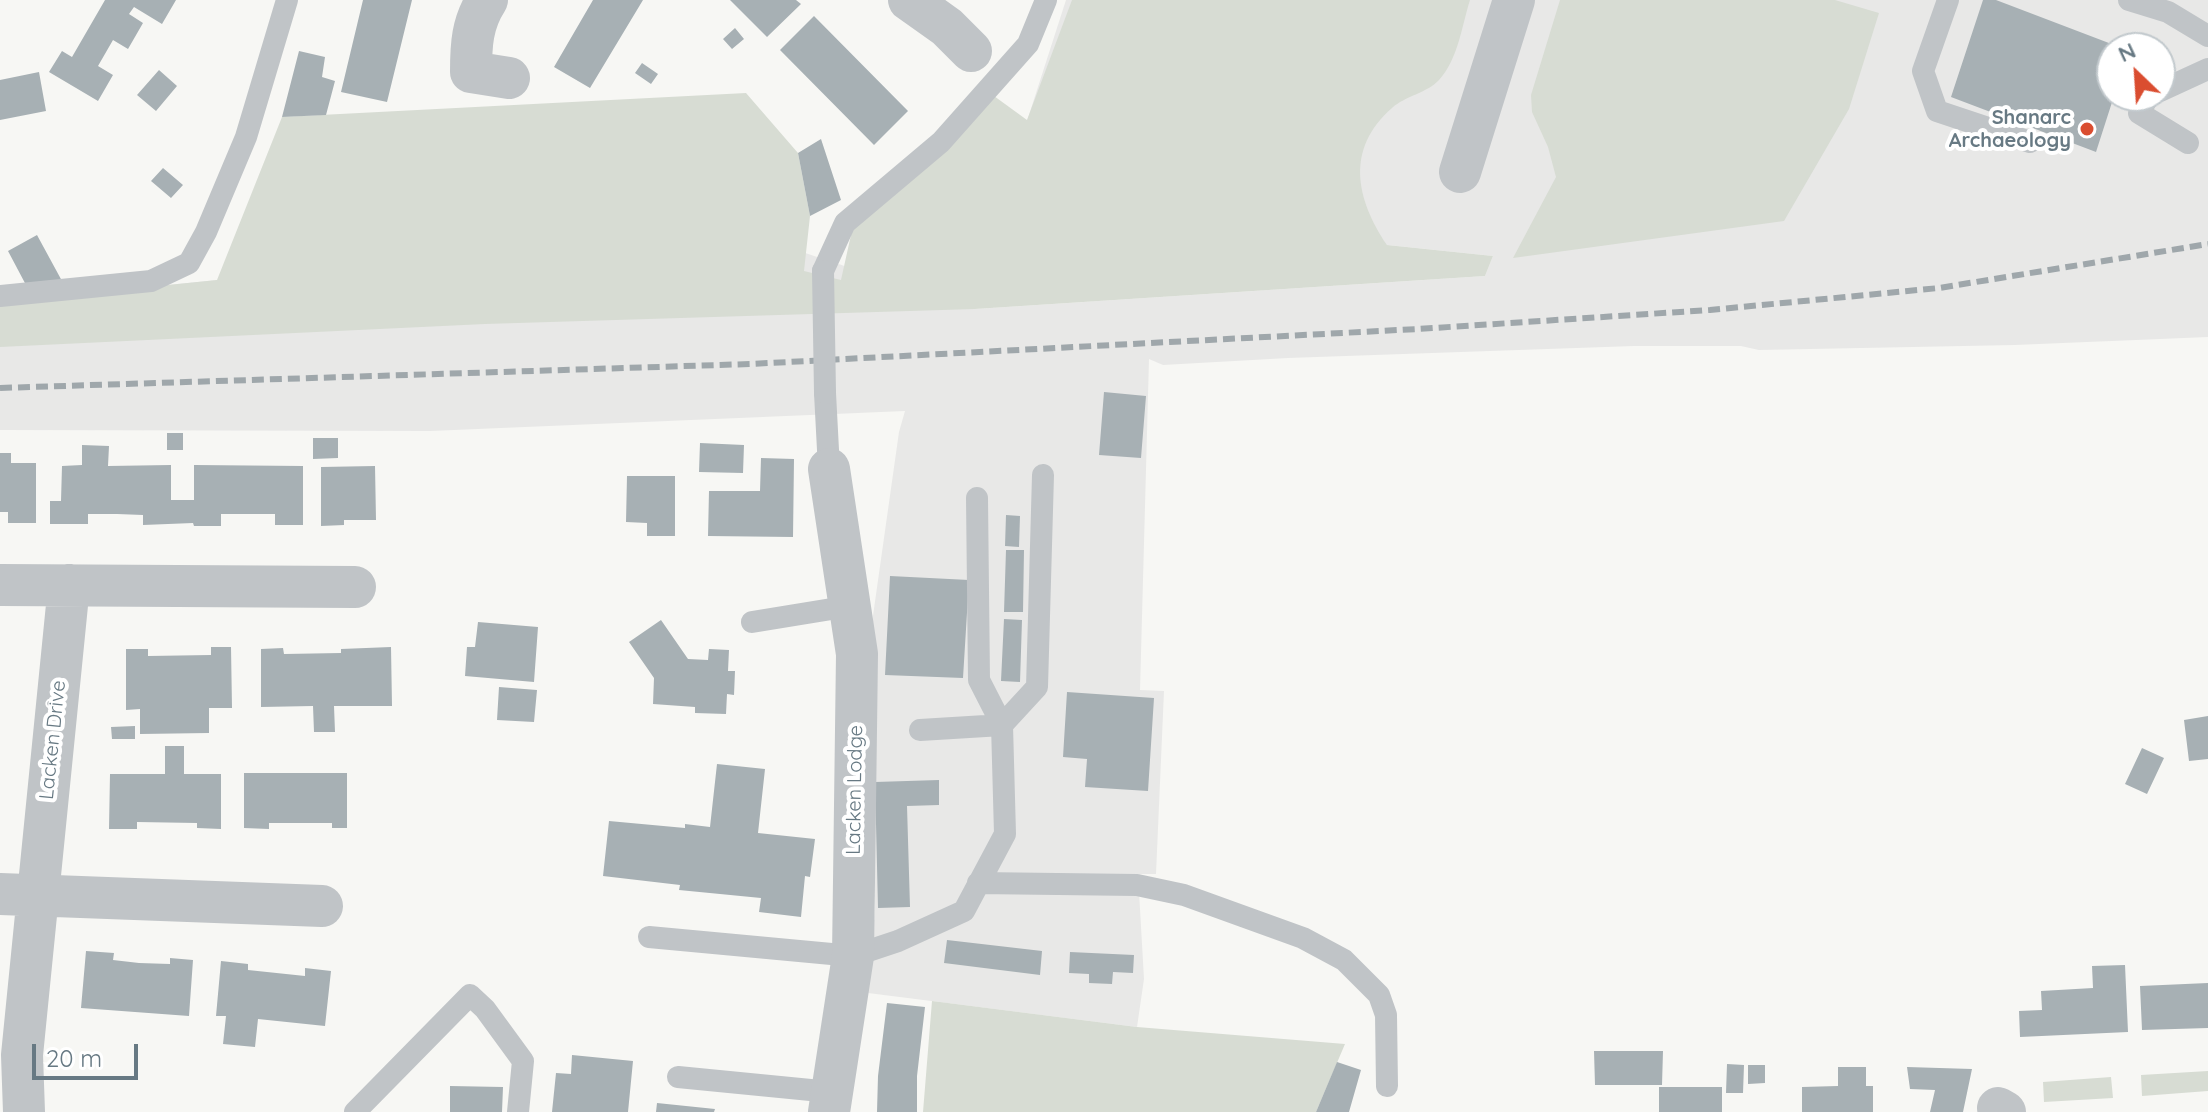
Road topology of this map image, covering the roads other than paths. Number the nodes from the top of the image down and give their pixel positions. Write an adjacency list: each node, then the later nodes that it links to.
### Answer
1 (287, 0): 17 (lane)
2 (487, 0): 11 (street)
3 (909, 0): 9 (street)
4 (1046, 0): 18 (lane, bridge)
5 (1514, 0): 16 (street)
6 (1948, 0): 14 (lane)
7 (2144, 2): 8 (lane)
8 (2208, 36)
9 (971, 51)
10 (2208, 69): 12 (lane)
11 (509, 78)
12 (2176, 84)
13 (2140, 112): 15 (lane)
14 (2030, 142)
15 (2188, 143)
16 (1460, 172)
17 (0, 296)
18 (829, 469): 24 (street, Lacken Lodge)
19 (1043, 475): 26 (lane)
20 (977, 498): 26 (lane)
21 (0, 585): 22 (street)
22 (69, 585): 23 (street); 29 (street, Lacken Drive)
23 (355, 587)
24 (850, 606): 25 (lane); 32 (street, Lacken Lodge)
25 (752, 622)
26 (1002, 725): 27 (lane); 28 (lane)
27 (920, 730)
28 (978, 883): 32 (lane); 34 (lane)
29 (18, 894): 30 (street); 36 (street, Lacken Drive)
30 (322, 906)
31 (649, 937): 32 (lane)
32 (853, 956): 35 (street, Lacken Lodge)
33 (678, 1077): 35 (lane)
34 (1387, 1086)
35 (830, 1102)
36 (24, 1112)
37 (355, 1112): 38 (lane)
38 (518, 1112)

